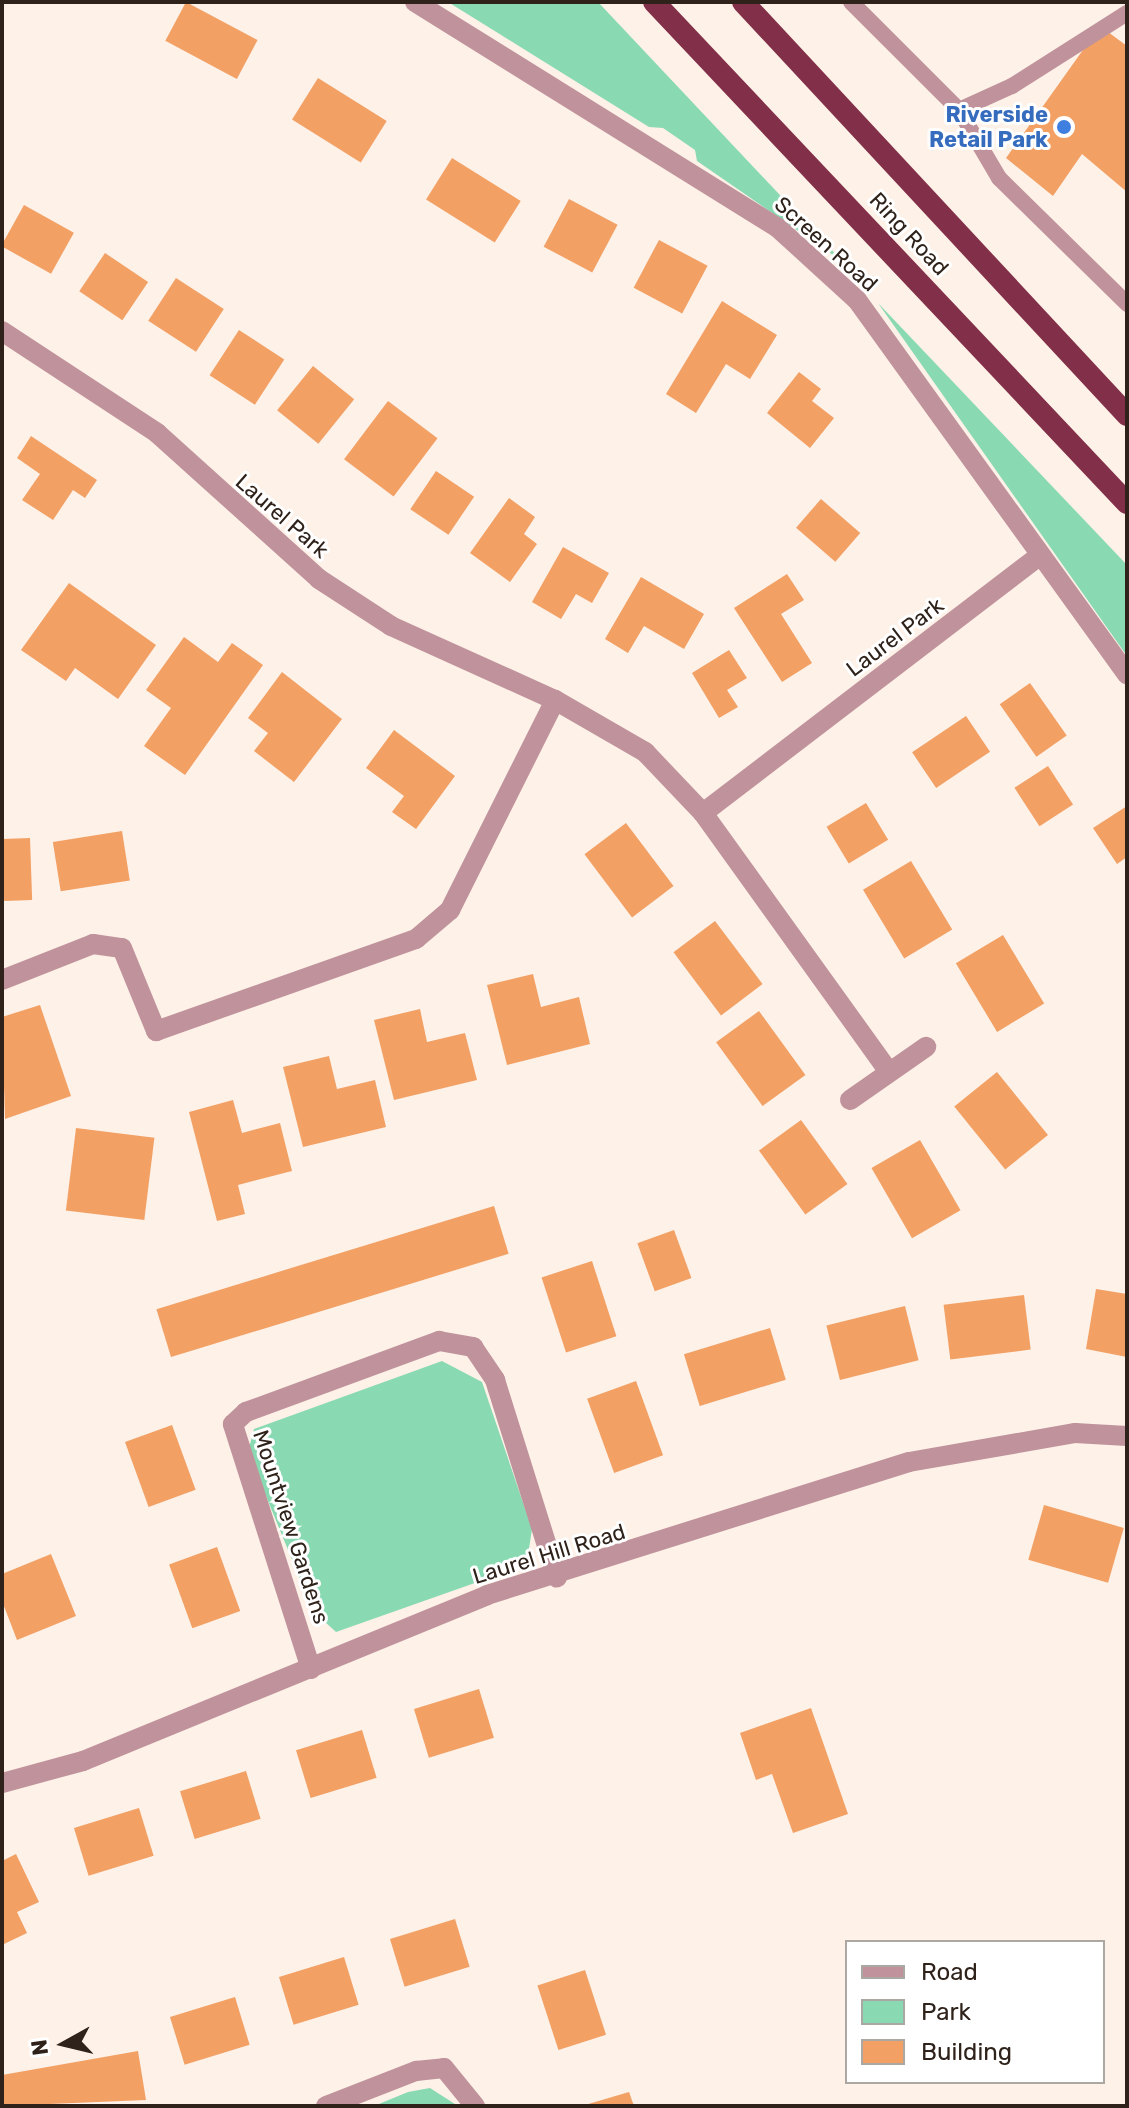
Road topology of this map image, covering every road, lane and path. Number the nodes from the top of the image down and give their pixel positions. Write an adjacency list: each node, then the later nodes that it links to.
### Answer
1 (415, 2): 11 (street, Screen Road)
2 (654, 2): 10 (highway, Ring Road)
3 (743, 2): 9 (highway, Ring Road)
4 (856, 8): 6 (lane)
5 (1127, 13): 6 (lane)
6 (959, 110): 7 (lane)
7 (1127, 304)
8 (2, 331): 13 (street, Laurel Park)
9 (1127, 415)
10 (1127, 503)
11 (1039, 556): 12 (street, Screen Road); 14 (street, Laurel Park)
12 (1127, 675)
13 (555, 700): 14 (street, Laurel Park); 15 (street)
14 (703, 813): 17 (street, Laurel Park)
15 (2, 980)
16 (926, 1047): 17 (street)
17 (889, 1072): 18 (street)
18 (850, 1100)
19 (1127, 1436): 20 (street, Laurel Hill Road)
20 (557, 1578): 21 (street, Laurel Hill Road); 21 (street, Mountview Gardens)
21 (311, 1669): 22 (street, Laurel Hill Road)
22 (2, 1783)
23 (326, 2106): 24 (street)
24 (475, 2106)

